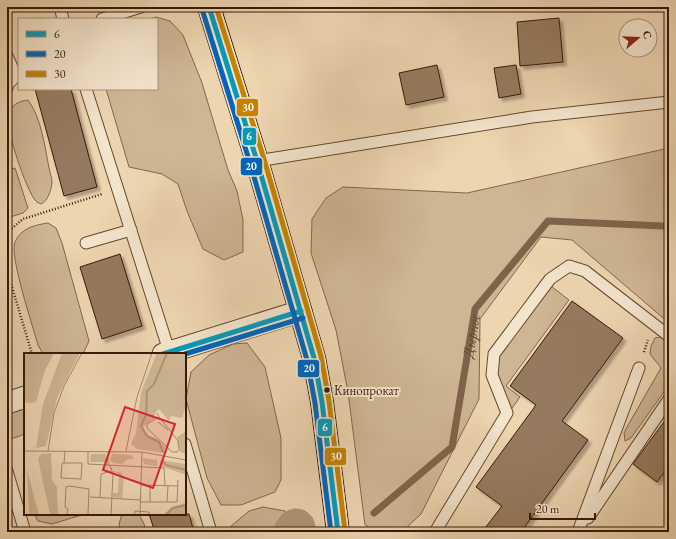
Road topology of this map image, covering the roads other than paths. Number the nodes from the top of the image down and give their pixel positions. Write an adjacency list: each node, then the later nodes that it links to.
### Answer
1 (60, 7): 4 (lane)
2 (141, 7): 5 (lane)
3 (209, 7): 11 (main road)
4 (63, 18)
5 (105, 18)
6 (7, 56): 7 (lane)
7 (18, 74): 8 (lane)
8 (7, 88)
9 (86, 90): 12 (lane)
10 (669, 102): 11 (lane)
11 (257, 161): 14 (main road)
12 (131, 230): 13 (lane); 16 (lane)
13 (86, 243)
14 (300, 311): 16 (street); 26 (main road)
15 (669, 336): 27 (lane)
16 (168, 353)
17 (639, 368): 28 (lane)
18 (24, 397): 20 (street)
19 (669, 398): 28 (lane)
20 (7, 403)
21 (186, 447): 25 (lane)
22 (7, 471): 23 (lane)
23 (11, 499): 24 (lane)
24 (25, 532)
25 (211, 532)
26 (338, 532)
27 (436, 532)
28 (578, 532)

